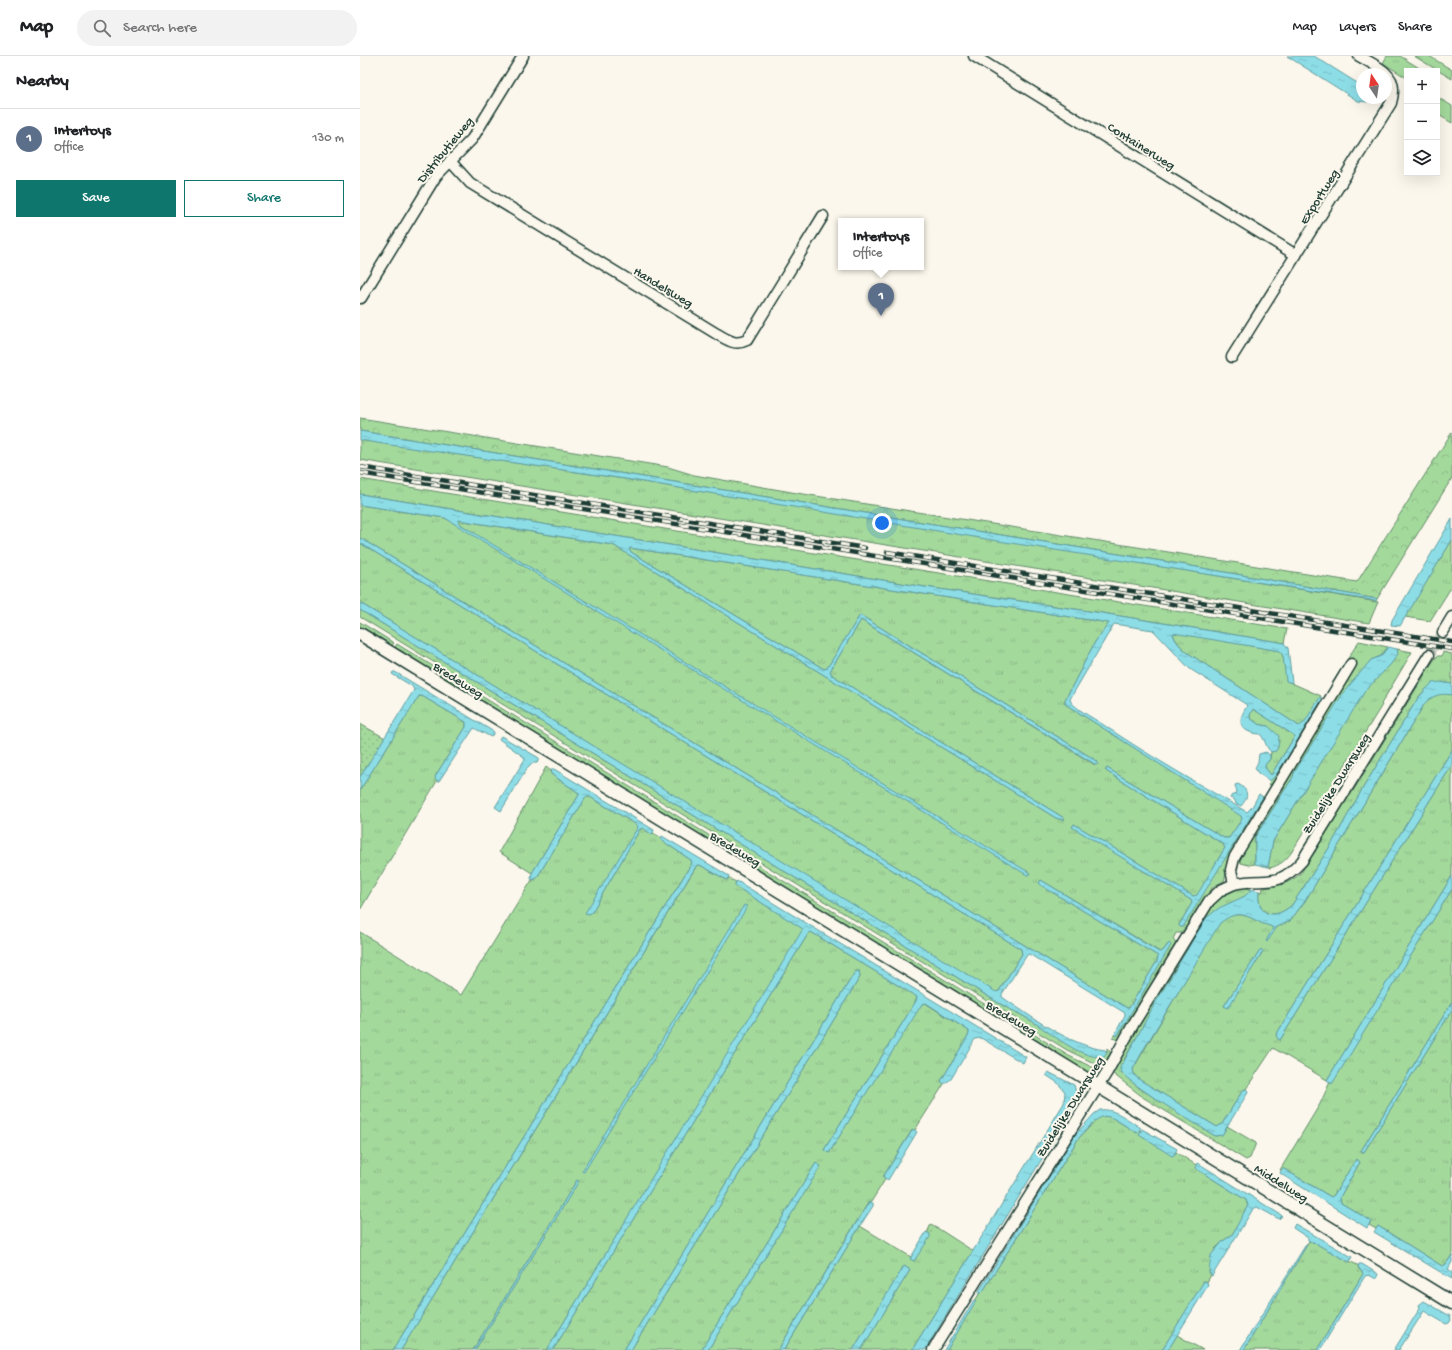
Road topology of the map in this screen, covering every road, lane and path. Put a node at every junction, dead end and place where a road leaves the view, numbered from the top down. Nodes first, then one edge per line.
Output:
1 (523, 56) edge
2 (974, 56) edge
3 (1359, 56) edge
4 (450, 161) junction
5 (823, 216) dead end
6 (1296, 255) junction
7 (360, 298) edge
8 (1232, 357) dead end
9 (1452, 617) edge
10 (1443, 632) tunnel mouth
11 (360, 634) edge
12 (1429, 654) tunnel mouth
13 (1351, 664) dead end
14 (1234, 884) junction
15 (1097, 1086) junction
16 (1452, 1303) edge
17 (932, 1350) edge

1 - 4 street, Distributieweg
2 - 6 street, Containerweg
3 - 6 street, Exportweg
4 - 5 street, Handelsweg
4 - 7 street, Distributieweg
6 - 8 street, Exportweg
9 - 10 street
11 - 15 street, Bredeweg
12 - 14 street, Zuidelijke Dwarsweg
13 - 14 street
14 - 15 street, Zuidelijke Dwarsweg
15 - 16 street, Middelweg
15 - 17 street, Zuidelijke Dwarsweg

